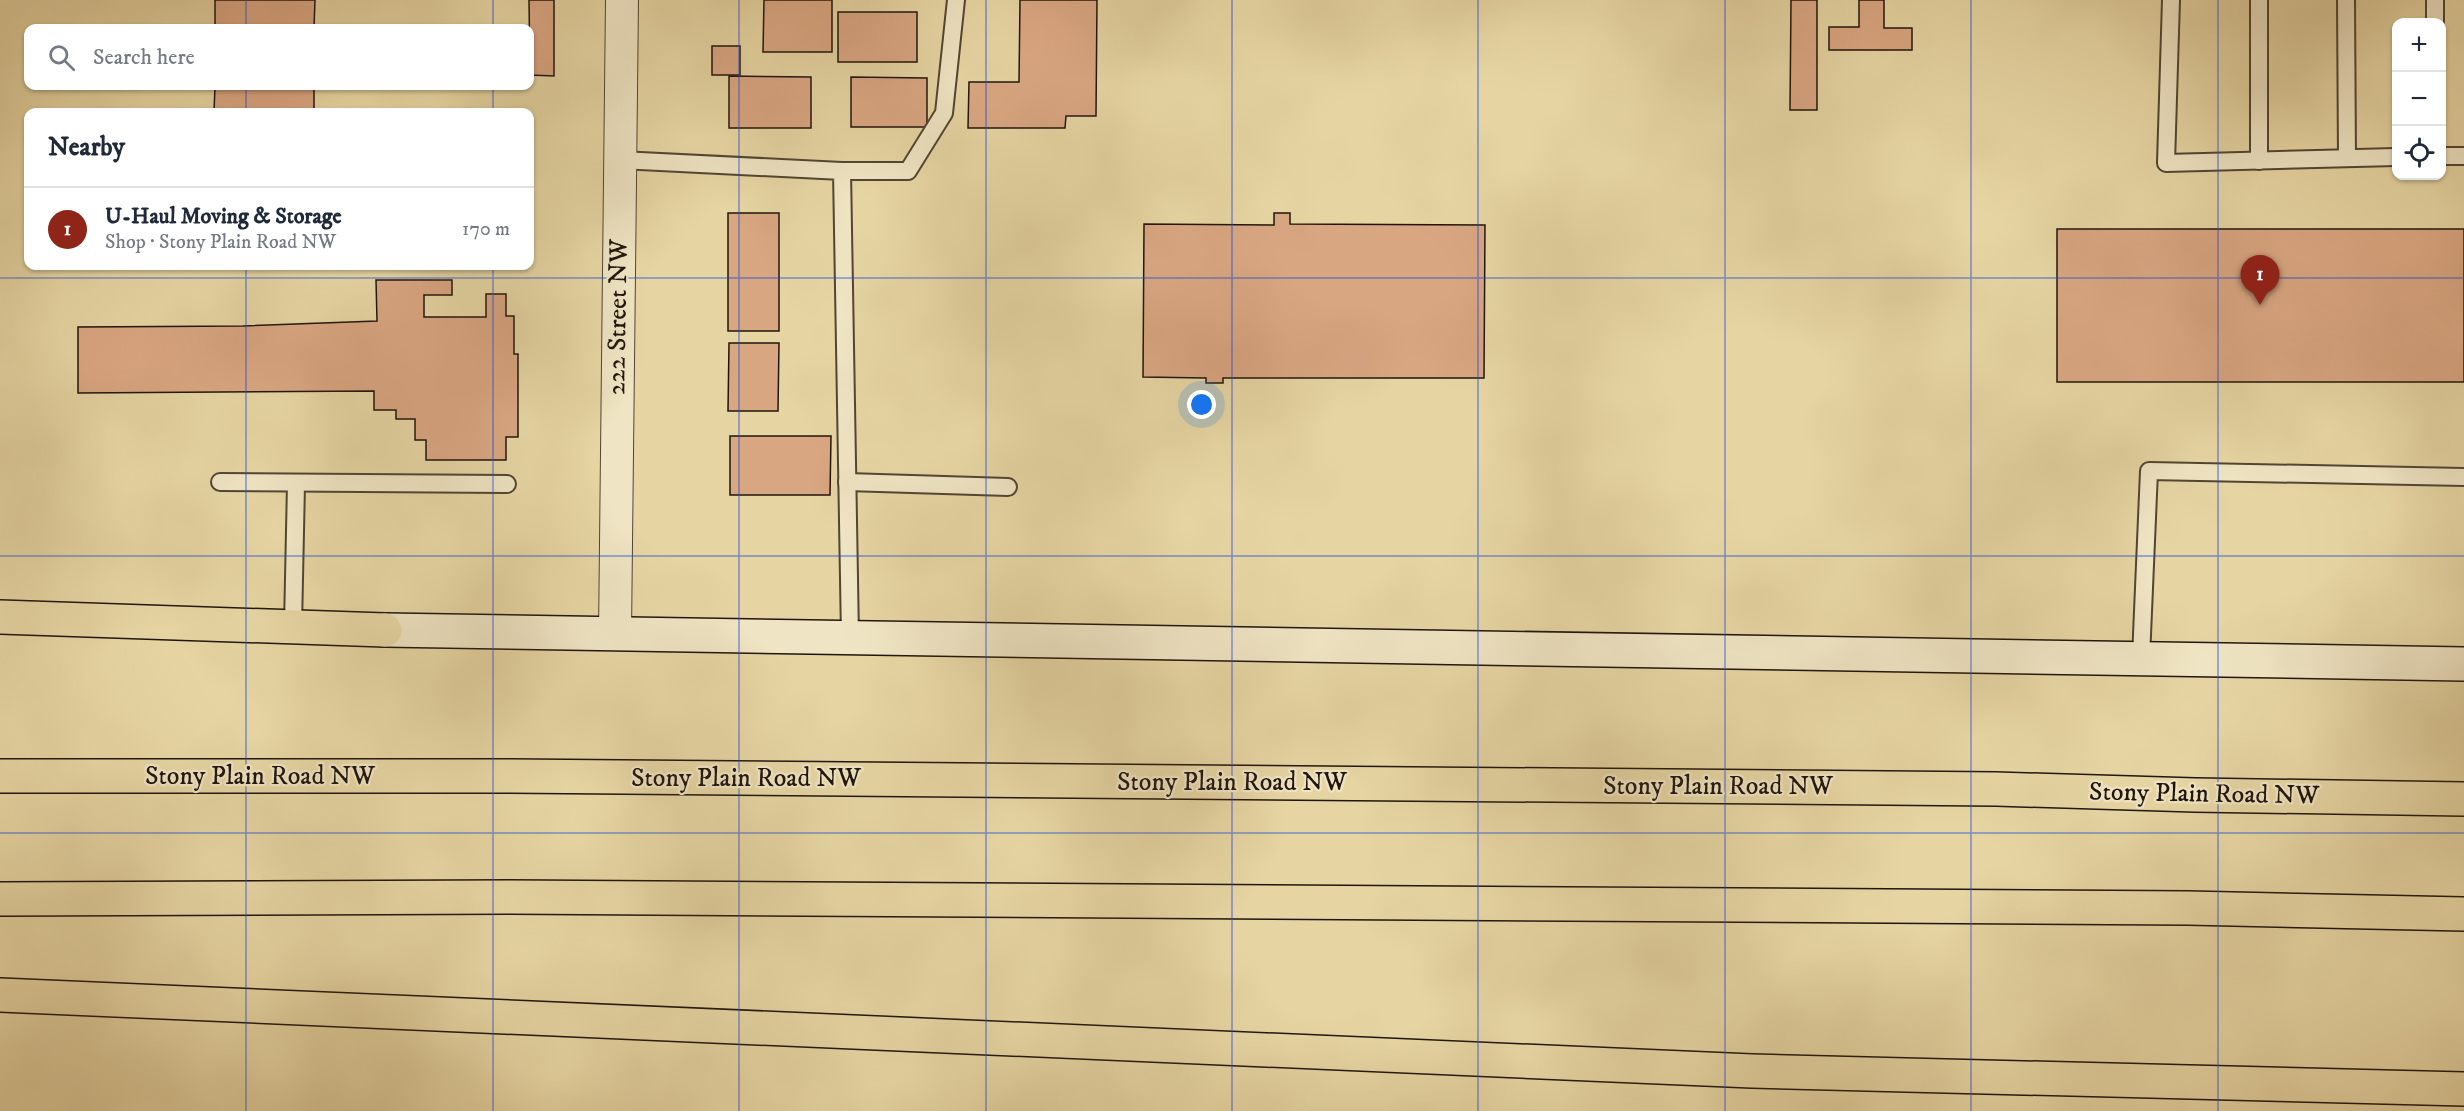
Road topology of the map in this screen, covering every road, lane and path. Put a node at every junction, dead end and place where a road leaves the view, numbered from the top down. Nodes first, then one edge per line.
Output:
1 (622, 0) edge
2 (957, 0) edge
3 (2171, 0) edge
4 (2259, 0) edge
5 (2346, 0) edge
6 (2435, 0) edge
7 (2435, 18) edge
8 (2446, 156) edge
9 (2464, 156) edge
10 (2392, 157) edge
11 (2347, 159) junction
12 (620, 160) junction
13 (2259, 161) junction
14 (842, 171) junction
15 (2464, 477) edge
16 (220, 482) dead end
17 (847, 482) junction
18 (296, 484) junction
19 (507, 484) dead end
20 (1008, 487) dead end
21 (0, 617) edge
22 (293, 626) junction
23 (615, 634) junction
24 (850, 637) junction
25 (2141, 658) junction
26 (2464, 664) edge
27 (0, 776) edge
28 (2464, 799) edge
29 (0, 899) edge
30 (2464, 914) edge
31 (0, 995) edge
32 (2464, 1089) edge

1 - 12 street, 222 Street NW
2 - 14 lane
3 - 13 lane
4 - 13 lane
5 - 11 lane
6 - 7 lane
8 - 9 lane
10 - 11 lane
11 - 13 lane
12 - 14 lane
12 - 23 street, 222 Street NW
14 - 17 lane
15 - 25 lane
16 - 18 lane
17 - 20 lane
17 - 24 lane
18 - 19 lane
18 - 22 lane
21 - 22 main road
22 - 23 main road
23 - 24 main road
24 - 25 main road
25 - 26 main road
27 - 28 main road, Stony Plain Road NW
29 - 30 main road
31 - 32 main road

